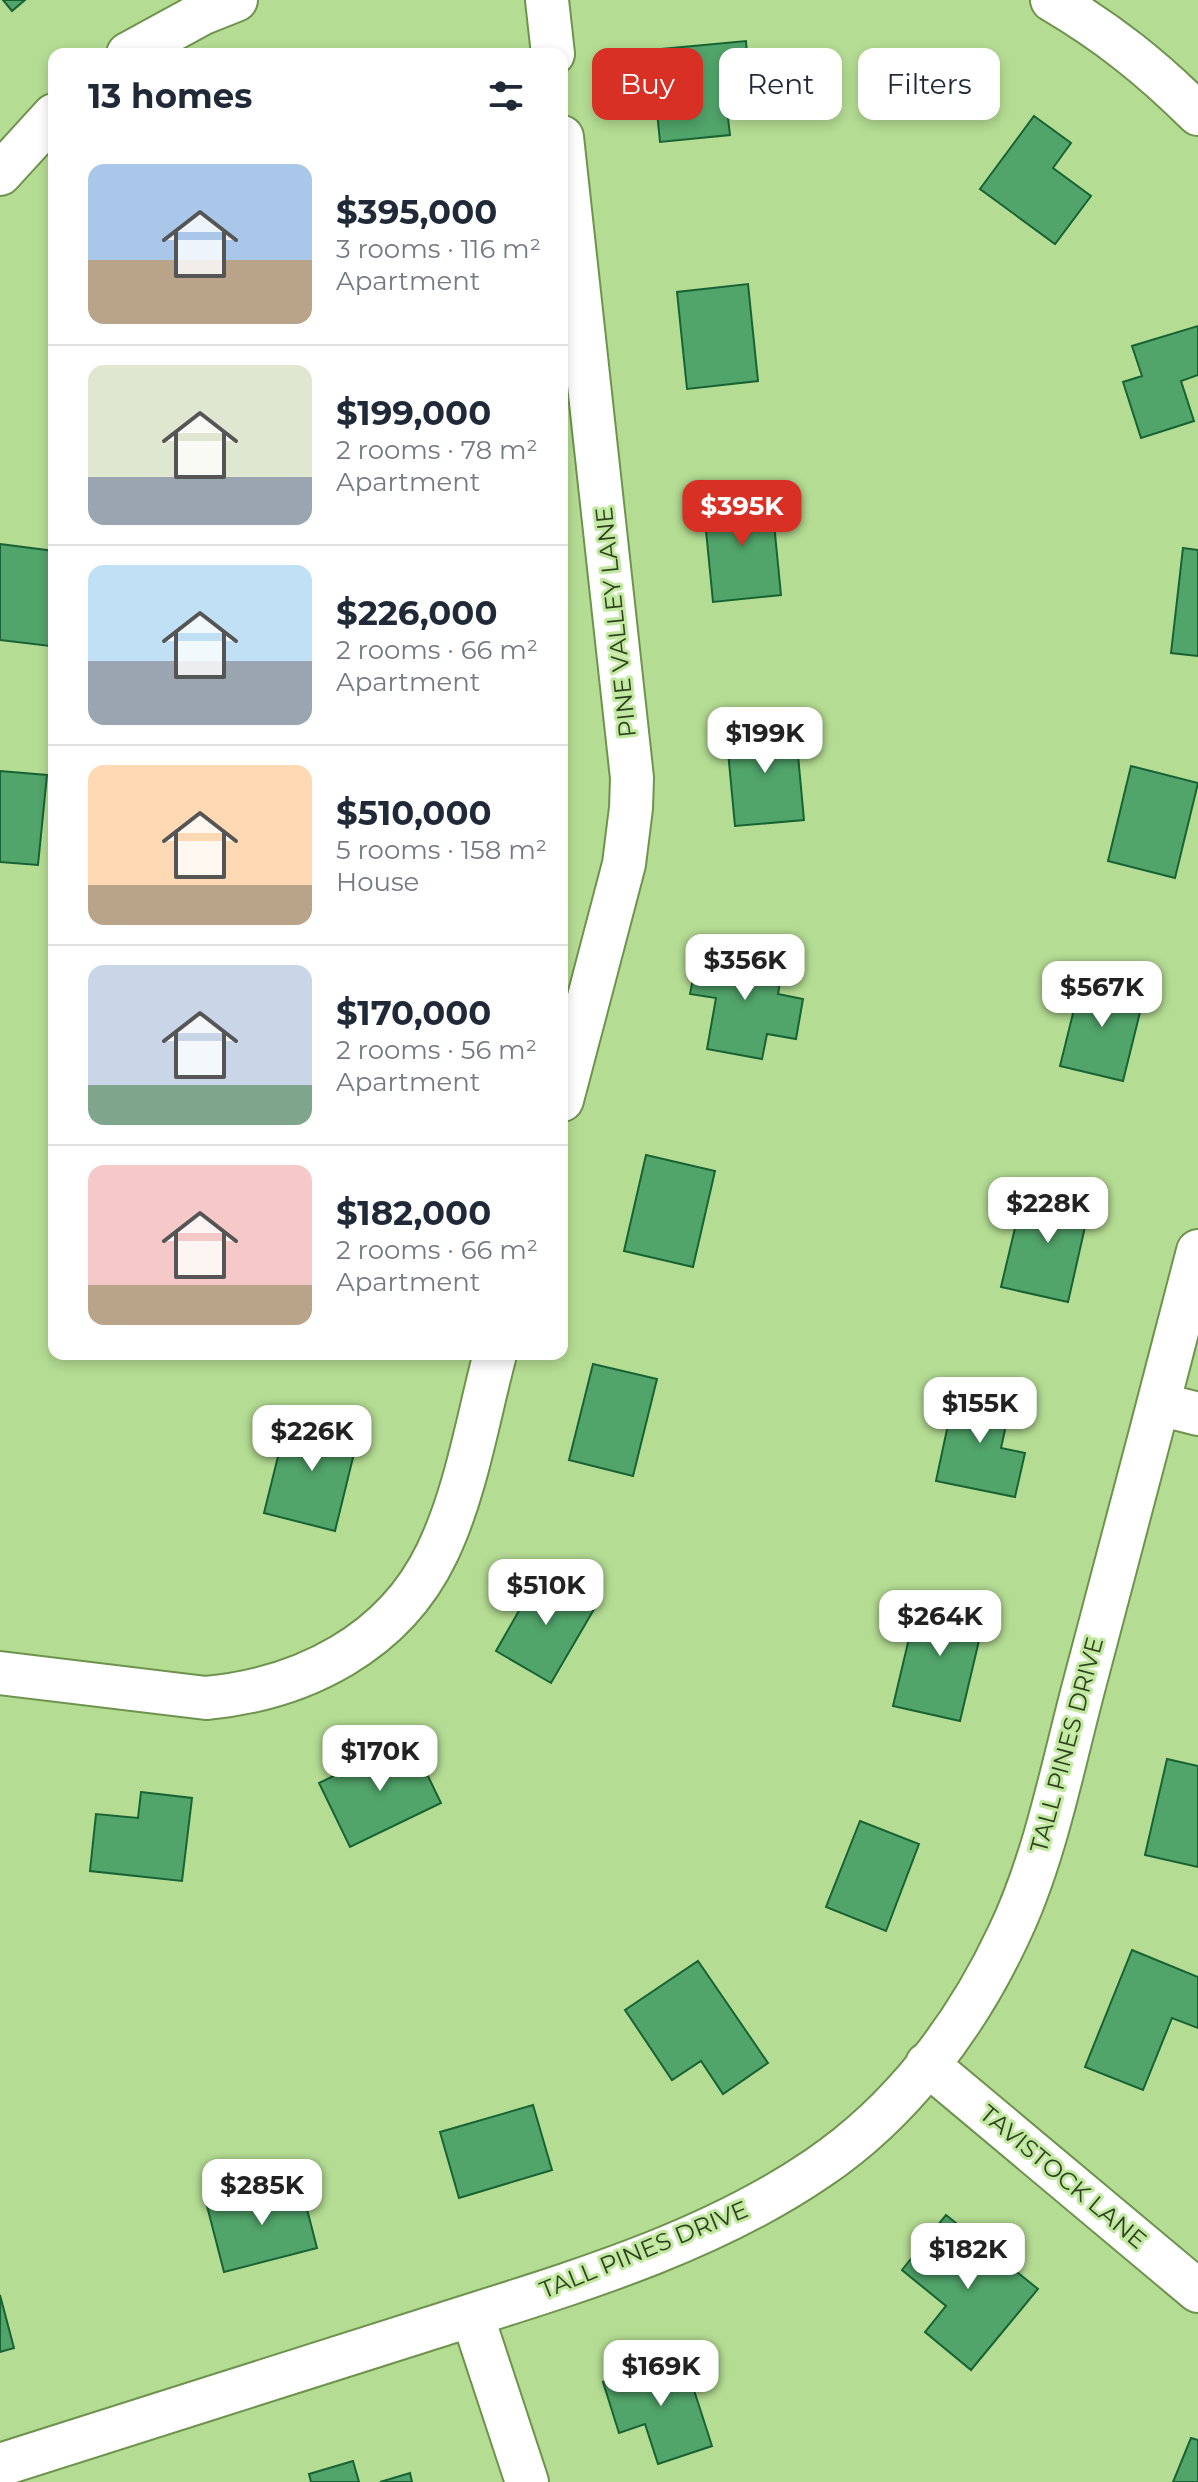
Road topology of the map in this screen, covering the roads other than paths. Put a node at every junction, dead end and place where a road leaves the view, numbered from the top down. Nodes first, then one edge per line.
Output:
1 (236, 0) edge
2 (547, 0) edge
3 (1052, 0) edge
4 (139, 48) edge
5 (552, 48) edge
6 (1198, 114) edge
7 (48, 122) edge
8 (0, 174) edge
9 (568, 192) edge
10 (568, 1077) edge
11 (1198, 1251) edge
12 (493, 1360) edge
13 (1178, 1409) edge
14 (0, 1673) edge
15 (927, 2064) junction
16 (1198, 2291) edge
17 (472, 2315) junction
18 (0, 2465) edge
19 (527, 2482) edge

1 - 4 street
2 - 5 street
3 - 6 street
7 - 8 street
9 - 10 street, PINE VALLEY LANE
11 - 13 street, TALL PINES DRIVE
12 - 14 street
13 - 15 street, TALL PINES DRIVE
15 - 16 street, TAVISTOCK LANE
15 - 17 street, TALL PINES DRIVE
17 - 18 street, TALL PINES DRIVE
17 - 19 street

